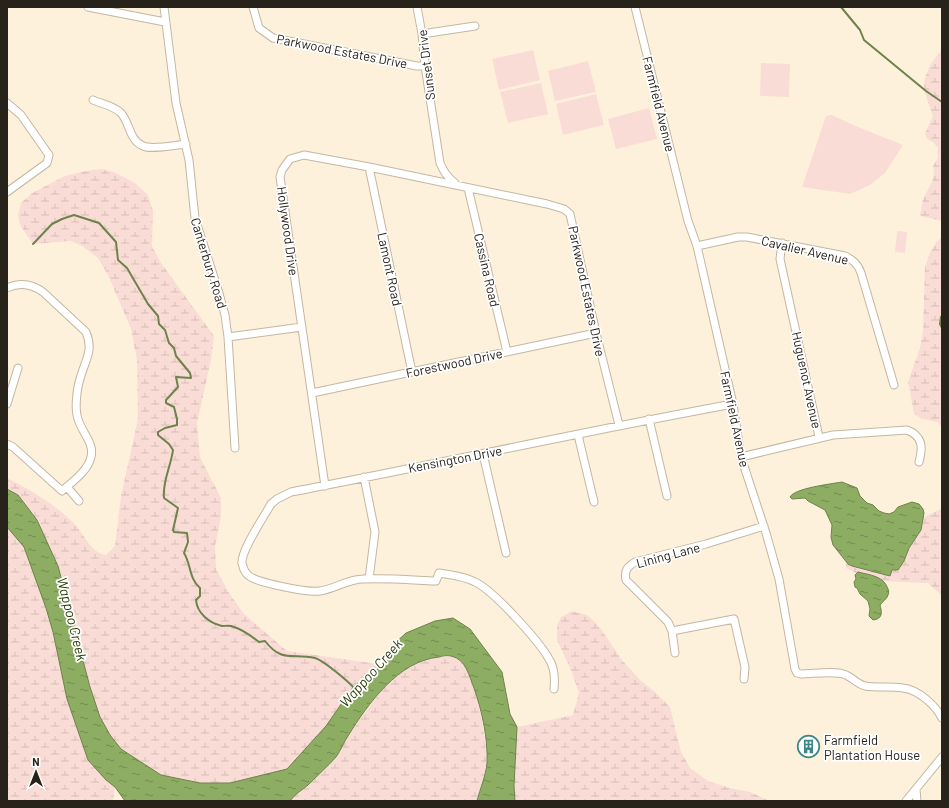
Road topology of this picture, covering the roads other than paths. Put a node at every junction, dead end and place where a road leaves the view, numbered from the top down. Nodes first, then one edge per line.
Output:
1 (88, 7) edge
2 (164, 7) edge
3 (253, 7) edge
4 (418, 7) edge
5 (635, 7) edge
6 (165, 22) junction
7 (475, 26) dead end
8 (422, 34) junction
9 (425, 66) junction
10 (93, 100) dead end
11 (7, 103) edge
12 (186, 144) junction
13 (369, 167) junction
14 (458, 185) junction
15 (468, 188) junction
16 (7, 192) edge
17 (782, 244) junction
18 (697, 246) junction
19 (7, 288) edge
20 (302, 326) junction
21 (596, 333) junction
22 (228, 337) junction
23 (507, 352) junction
24 (18, 368) dead end
25 (412, 372) junction
26 (894, 385) dead end
27 (312, 393) junction
28 (7, 404) edge
29 (733, 404) junction
30 (649, 419) junction
31 (618, 425) junction
32 (578, 435) junction
33 (819, 438) junction
34 (7, 444) edge
35 (235, 448) dead end
36 (483, 454) junction
37 (741, 457) junction
38 (919, 462) dead end
39 (364, 478) junction
40 (67, 486) junction
41 (325, 486) junction
42 (667, 496) dead end
43 (79, 501) dead end
44 (594, 502) dead end
45 (764, 526) junction
46 (506, 553) dead end
47 (368, 578) junction
48 (672, 631) junction
49 (675, 653) dead end
50 (744, 679) dead end
51 (554, 689) dead end
52 (942, 718) edge
53 (942, 757) edge
54 (916, 789) junction
55 (906, 801) edge
56 (917, 801) edge

1 - 6 street
2 - 6 street, Canterbury Road
3 - 9 street, Parkwood Estates Drive
4 - 8 street, Sunset Drive
5 - 18 street, Farmfield Avenue
6 - 12 street, Canterbury Road
7 - 8 street
8 - 9 street, Sunset Drive
9 - 14 street, Sunset Drive
10 - 12 street
11 - 16 street
12 - 22 street, Canterbury Road
13 - 14 street, Hollywood Drive
13 - 20 street, Hollywood Drive
13 - 25 street, Lamont Road
14 - 15 street, Hollywood Drive
15 - 21 street, Parkwood Estates Drive
15 - 23 street, Cassina Road
17 - 18 street, Cavalier Avenue
17 - 26 street, Cavalier Avenue
17 - 33 street, Huguenot Avenue
18 - 29 street, Farmfield Avenue
19 - 40 street
20 - 22 street
20 - 27 street, Hollywood Drive
21 - 23 street, Forestwood Drive
21 - 31 street, Parkwood Estates Drive
22 - 35 street, Canterbury Road
23 - 25 street, Forestwood Drive
24 - 28 street
25 - 27 street, Forestwood Drive
27 - 41 street, Hollywood Drive
29 - 30 street, Kensington Drive
29 - 37 street, Farmfield Avenue
30 - 31 street, Kensington Drive
30 - 42 street
31 - 32 street, Kensington Drive
32 - 36 street, Kensington Drive
32 - 44 street
33 - 37 street, Huguenot Avenue
33 - 38 street
34 - 40 street
36 - 39 street, Kensington Drive
36 - 46 street
37 - 45 street, Farmfield Avenue
39 - 41 street, Kensington Drive
39 - 47 street
40 - 43 street
41 - 47 street, Kensington Drive
45 - 48 street, Lining Lane
45 - 52 street, Farmfield Avenue
47 - 51 street
48 - 49 street, Lining Lane
48 - 50 street
53 - 54 street
54 - 55 street
54 - 56 street

